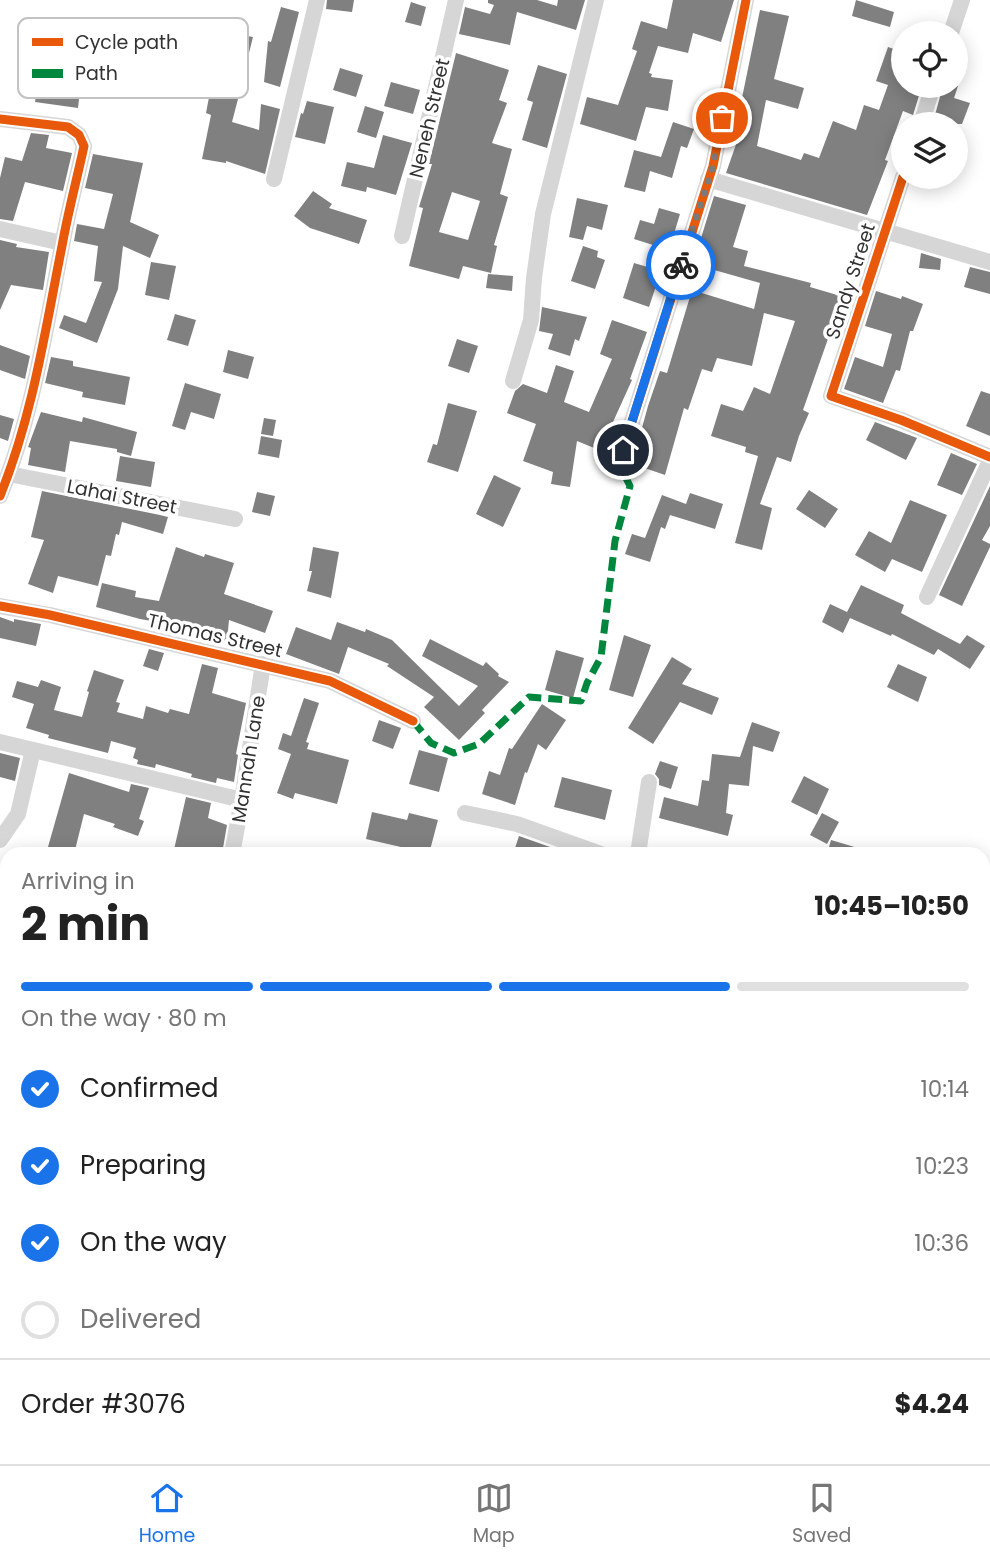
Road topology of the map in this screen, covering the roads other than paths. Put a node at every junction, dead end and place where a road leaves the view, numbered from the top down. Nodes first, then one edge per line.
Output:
1 (317, 0) edge
2 (456, 0) edge
3 (596, 0) edge
4 (746, 0) edge
5 (962, 0) edge
6 (955, 21) edge
7 (0, 118) edge
8 (708, 178) junction
9 (274, 179) dead end
10 (899, 189) edge
11 (0, 229) edge
12 (885, 230) junction
13 (402, 236) dead end
14 (62, 243) junction
15 (990, 262) edge
16 (513, 381) dead end
17 (623, 450) dead end
18 (990, 459) edge
19 (8, 466) edge
20 (0, 496) edge
21 (235, 519) dead end
22 (927, 597) dead end
23 (0, 606) edge
24 (263, 664) junction
25 (414, 721) dead end
26 (0, 742) edge
27 (33, 750) junction
28 (649, 782) dead end
29 (243, 800) junction
30 (465, 813) dead end
31 (0, 840) edge
32 (233, 847) edge
33 (581, 847) edge
34 (639, 847) edge

1 - 9 street
2 - 13 street, Neneh Street
3 - 16 street
4 - 8 street
5 - 6 street
7 - 14 street
8 - 12 street
8 - 17 street
10 - 12 street, Sandy Street
11 - 14 street
12 - 15 street
12 - 18 street, Sandy Street
14 - 19 street
18 - 22 street
19 - 20 street
19 - 21 street, Lahai Street
23 - 24 street, Thomas Street
24 - 25 street, Thomas Street
24 - 29 street, Mannah Lane
26 - 27 street
27 - 29 street
27 - 31 street
28 - 34 street
29 - 32 street, Mannah Lane
30 - 33 street

